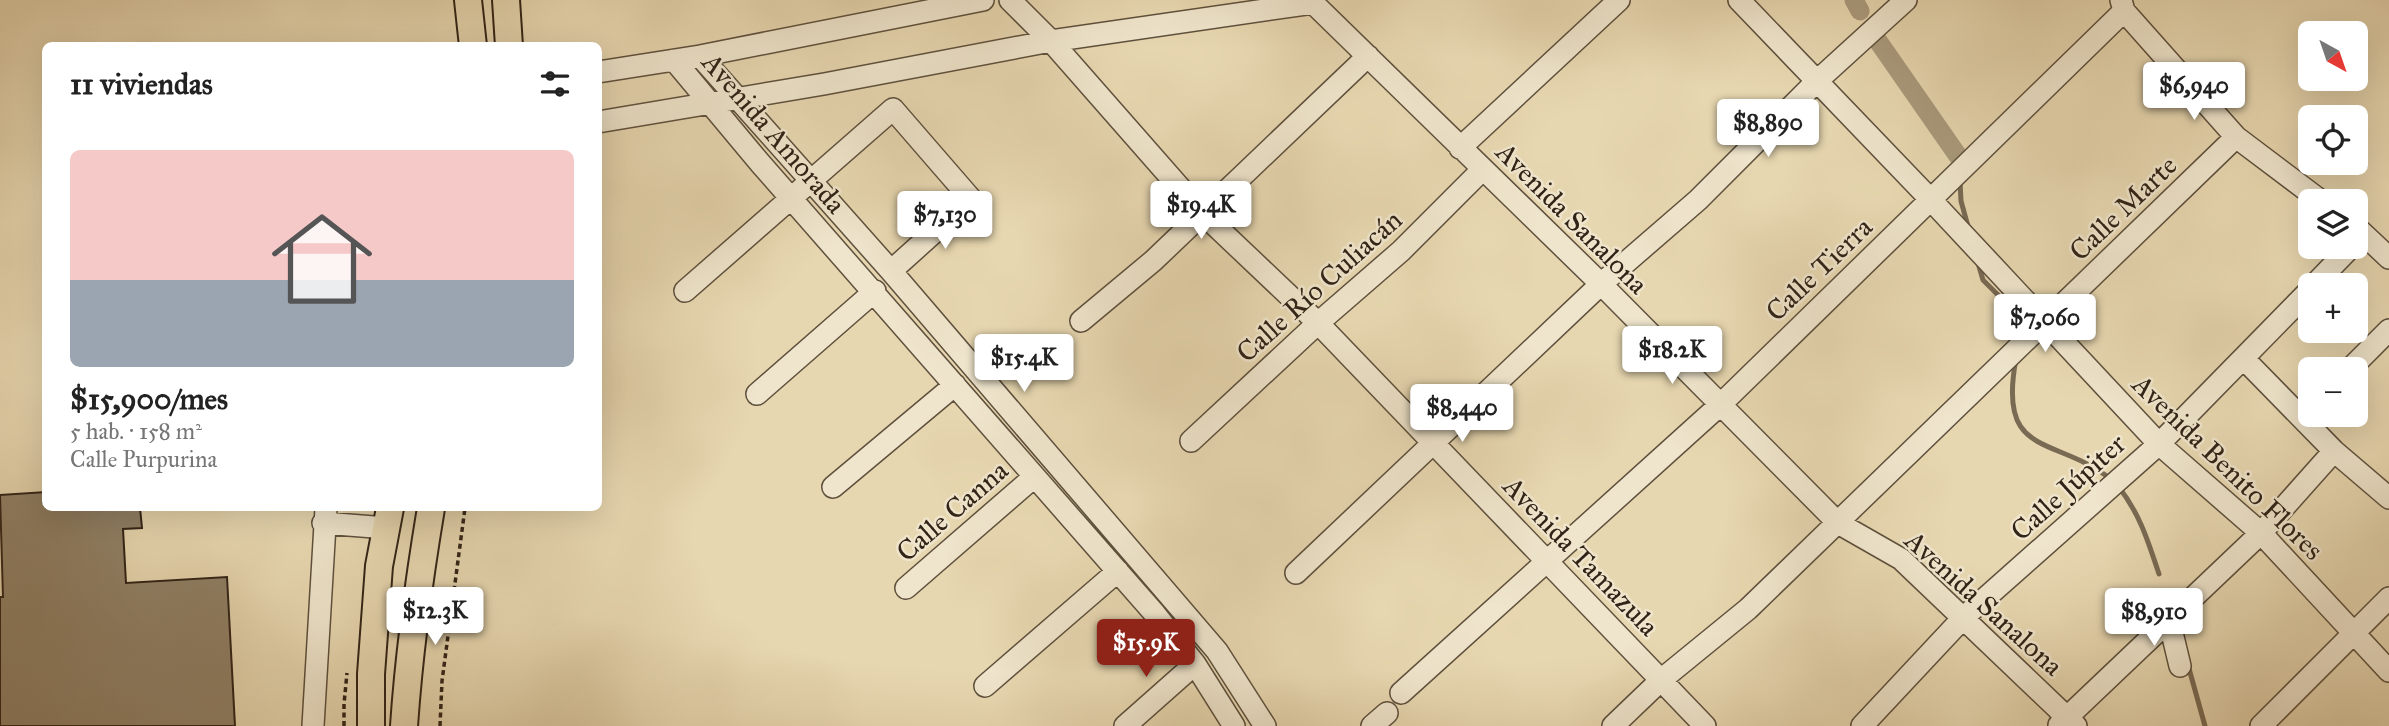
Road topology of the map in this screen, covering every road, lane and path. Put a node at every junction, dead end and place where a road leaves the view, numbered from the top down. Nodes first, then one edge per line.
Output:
1 (468, 0) edge
2 (506, 0) edge
3 (983, 0) edge
4 (1010, 0) edge
5 (1619, 0) edge
6 (1739, 0) edge
7 (1906, 0) edge
8 (1312, 1) edge
9 (2122, 6) edge
10 (1052, 41) junction
11 (473, 42) edge
12 (509, 42) edge
13 (700, 56) junction
14 (1368, 56) junction
15 (674, 60) junction
16 (602, 71) edge
17 (1817, 81) junction
18 (737, 98) junction
19 (710, 104) junction
20 (602, 121) edge
21 (2236, 137) junction
22 (780, 148) junction
23 (1461, 148) junction
24 (760, 163) junction
25 (1483, 169) junction
26 (810, 181) junction
27 (2305, 189) edge
28 (792, 198) junction
29 (1931, 200) junction
30 (1202, 213) junction
31 (2368, 245) edge
32 (2389, 258) edge
33 (2337, 259) edge
34 (891, 271) junction
35 (2324, 273) edge
36 (1601, 284) junction
37 (685, 291) dead end
38 (874, 291) junction
39 (2298, 303) edge
40 (1081, 321) dead end
41 (1318, 323) junction
42 (2045, 323) junction
43 (2389, 330) edge
44 (2362, 357) edge
45 (2244, 359) junction
46 (954, 385) junction
47 (757, 394) dead end
48 (1720, 405) junction
49 (2298, 407) edge
50 (2316, 427) edge
51 (1191, 442) dead end
52 (1432, 444) junction
53 (2159, 444) junction
54 (2334, 451) junction
55 (1034, 477) junction
56 (833, 487) dead end
57 (2389, 498) edge
58 (430, 511) edge
59 (465, 511) edge
60 (324, 515) edge
61 (389, 517) edge
62 (1106, 522) junction
63 (1838, 523) junction
64 (2261, 533) junction
65 (1089, 538) junction
66 (1548, 561) junction
67 (1118, 571) junction
68 (1296, 573) dead end
69 (906, 588) dead end
70 (2389, 598) edge
71 (1964, 617) junction
72 (2169, 620) junction
73 (2354, 633) junction
74 (1195, 664) junction
75 (2180, 666) dead end
76 (2389, 671) edge
77 (1661, 680) junction
78 (985, 686) dead end
79 (1401, 693) dead end
80 (2067, 723) edge
81 (313, 726) edge
82 (371, 726) edge
83 (404, 726) edge
84 (440, 726) edge
85 (1125, 726) edge
86 (1234, 726) edge
87 (1265, 726) edge
88 (1614, 726) edge
89 (1705, 726) edge
90 (1862, 726) edge
91 (2261, 726) edge

1 - 11 main road
2 - 12 main road
3 - 13 street
4 - 10 street, Avenida Tamazula
5 - 23 street
6 - 17 street, Avenida Benito Flores
7 - 17 street
8 - 10 street
8 - 14 street, Avenida Sanalona
9 - 21 street
9 - 29 street, Calle Tierra
10 - 18 street
10 - 30 street, Avenida Tamazula
13 - 15 street
13 - 18 street, Avenida Amorada
14 - 23 street, Avenida Sanalona
14 - 30 street
15 - 16 street
15 - 19 street, Avenida Amorada
17 - 29 street, Avenida Benito Flores
17 - 36 street
18 - 19 street
18 - 22 street, Avenida Amorada
19 - 20 street
19 - 24 street, Avenida Amorada
21 - 27 street
21 - 42 street, Calle Marte
22 - 24 street
22 - 26 street, Avenida Amorada
23 - 25 street, Avenida Sanalona
24 - 28 street, Avenida Amorada
25 - 36 street, Avenida Sanalona
25 - 41 street, Calle Río Culiacán
26 - 28 street
26 - 34 street, Avenida Amorada
26 - 34 street
28 - 37 street
28 - 38 street, Avenida Amorada
29 - 42 street, Avenida Benito Flores
29 - 48 street, Calle Tierra
30 - 40 street
30 - 41 street, Avenida Tamazula
31 - 32 street
33 - 35 street
34 - 62 street, Avenida Amorada
36 - 48 street, Avenida Sanalona
36 - 52 street
38 - 46 street, Avenida Amorada
38 - 47 street
39 - 45 street, Calle Júpiter
41 - 51 street, Calle Río Culiacán
41 - 52 street, Avenida Tamazula
42 - 53 street, Avenida Benito Flores
42 - 63 street, Calle Marte
43 - 44 street
45 - 49 street
45 - 53 street, Calle Júpiter
46 - 55 street, Avenida Amorada
46 - 56 street
48 - 63 street, Avenida Sanalona
48 - 66 street, Calle Tierra
50 - 54 street
52 - 66 street, Avenida Tamazula
52 - 68 street
53 - 64 street, Avenida Benito Flores
53 - 71 street, Calle Júpiter
54 - 57 street
54 - 64 street
55 - 65 street, Avenida Amorada
55 - 69 street, Calle Canna
58 - 83 main road
59 - 84 path
60 - 61 street
60 - 81 street
61 - 82 main road
62 - 65 street
62 - 87 street, Avenida Amorada
63 - 71 street, Avenida Sanalona
63 - 77 street, Calle Marte
64 - 72 street
64 - 73 street, Avenida Benito Flores
65 - 67 street, Avenida Amorada
66 - 77 street, Avenida Tamazula
66 - 79 street, Calle Tierra
67 - 74 street, Avenida Amorada
67 - 78 street
70 - 73 street
71 - 80 street, Avenida Sanalona
71 - 90 street, Calle Júpiter
72 - 75 street
72 - 80 street
73 - 76 street, Avenida Benito Flores
73 - 91 street
74 - 85 street
74 - 86 street, Avenida Amorada
77 - 88 street, Calle Marte
77 - 89 street, Avenida Tamazula

